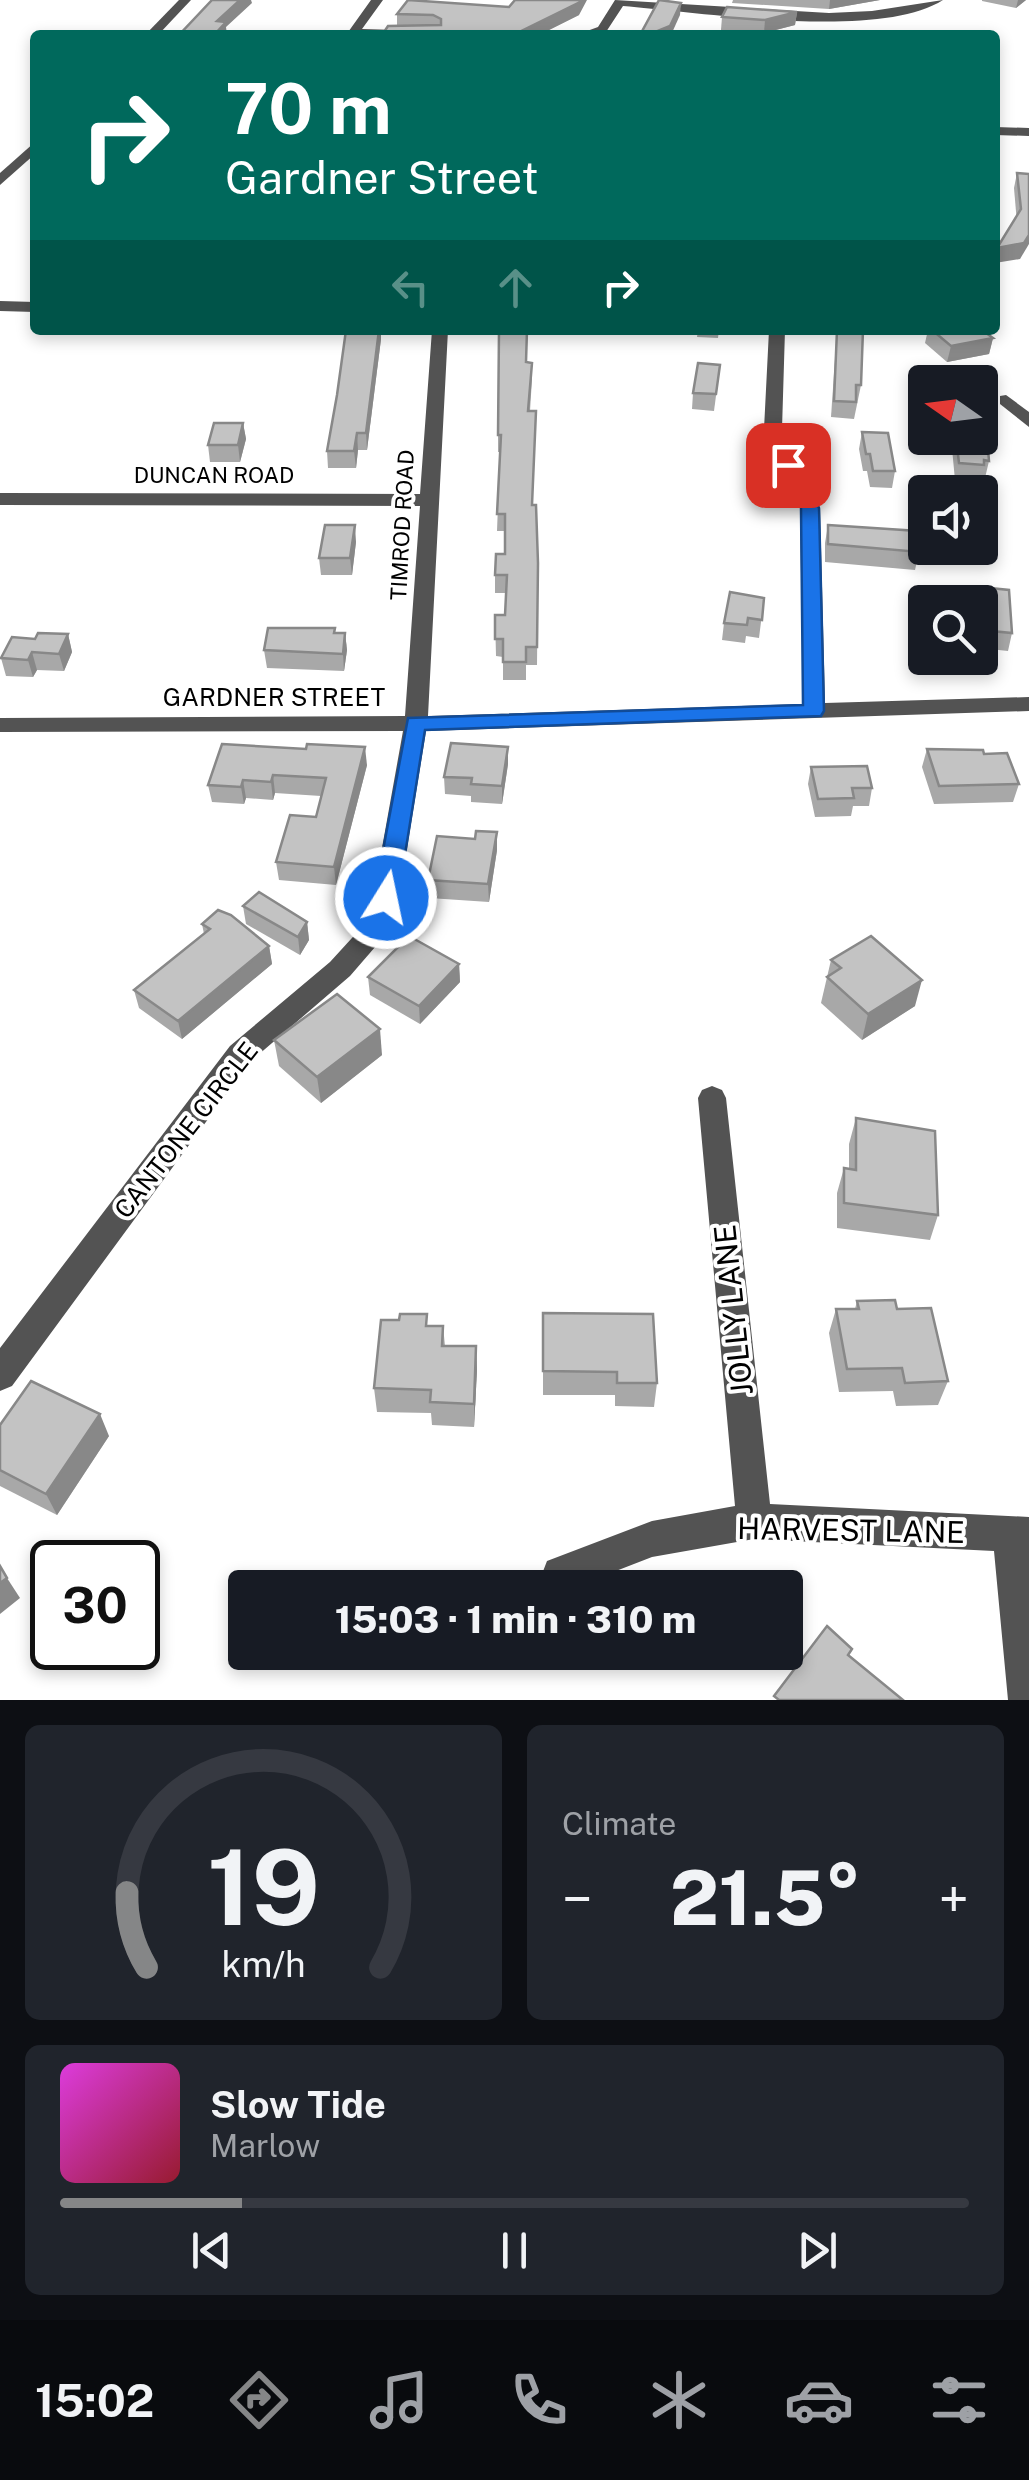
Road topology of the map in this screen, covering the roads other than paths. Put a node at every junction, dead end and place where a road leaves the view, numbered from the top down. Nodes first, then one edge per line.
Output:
1 (186, 0) edge
2 (377, 0) edge
3 (938, 0) edge
4 (621, 1) edge
5 (155, 30) edge
6 (356, 30) edge
7 (599, 30) edge
8 (1000, 130) edge
9 (1029, 132) edge
10 (30, 151) edge
11 (0, 181) edge
12 (0, 306) edge
13 (30, 308) edge
14 (440, 335) edge
15 (776, 335) edge
16 (1006, 400) dead end
17 (1029, 422) edge
18 (0, 499) edge
19 (428, 500) junction
20 (1029, 704) edge
21 (814, 711) junction
22 (416, 723) junction
23 (0, 725) edge
24 (712, 1098) dead end
25 (0, 1375) edge
26 (754, 1521) junction
27 (1020, 1535) edge
28 (571, 1570) edge
29 (1027, 1700) edge

1 - 5 street
2 - 6 street
3 - 4 street
4 - 7 street
8 - 9 street
10 - 11 street
12 - 13 street
14 - 19 street, TIMROD ROAD
15 - 21 street
16 - 17 street
18 - 19 street, DUNCAN ROAD
19 - 22 street, TIMROD ROAD
20 - 21 street, GARDNER STREET
21 - 22 street, GARDNER STREET
22 - 23 street, GARDNER STREET
22 - 25 street, CANTONE CIRCLE
24 - 26 street, JOLLY LANE
26 - 27 street, HARVEST LANE
26 - 28 street, HARVEST LANE
27 - 29 street

